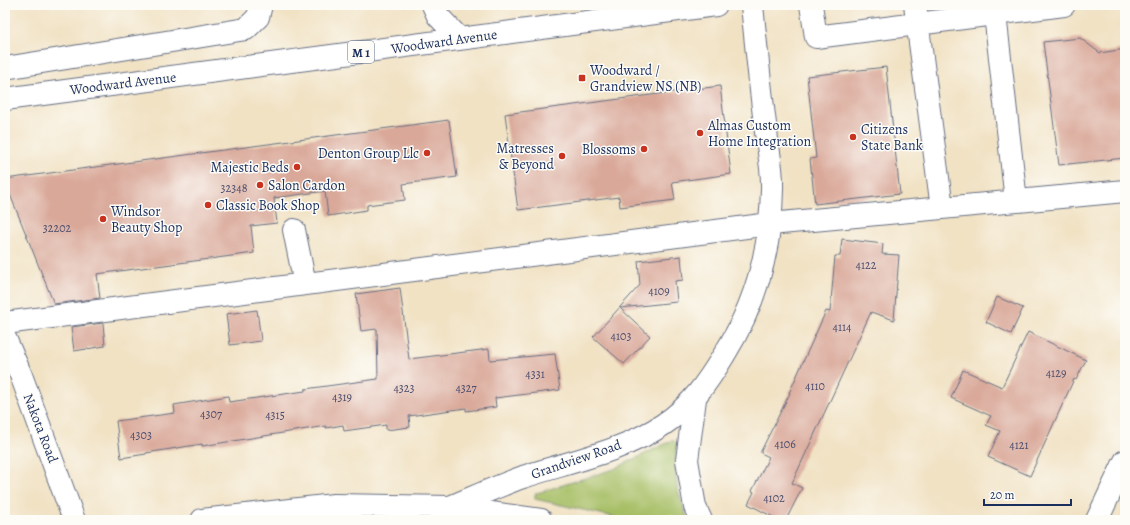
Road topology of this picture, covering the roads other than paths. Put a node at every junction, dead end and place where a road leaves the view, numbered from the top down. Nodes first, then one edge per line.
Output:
1 (261, 5) edge
2 (433, 5) edge
3 (716, 5) edge
4 (752, 5) edge
5 (811, 5) edge
6 (1064, 5) edge
7 (916, 14) edge
8 (995, 14) junction
9 (460, 39) junction
10 (5, 68) edge
11 (5, 99) edge
12 (1125, 191) edge
13 (1016, 201) junction
14 (942, 208) junction
15 (770, 224) junction
16 (294, 230) dead end
17 (305, 284) junction
18 (5, 323) edge
19 (5, 338) edge
20 (695, 399) junction
21 (1125, 461) edge
22 (450, 507) junction
23 (74, 520) edge
24 (202, 520) edge
25 (541, 520) edge
26 (701, 520) edge
27 (1097, 520) edge

1 - 10 street
2 - 9 street
3 - 9 street, Woodward Avenue / M 1
4 - 15 street, Grandview Road
5 - 7 street
6 - 8 street
7 - 8 street
7 - 14 street
8 - 13 street
9 - 11 street, Woodward Avenue / M 1
12 - 13 street
13 - 14 street
14 - 15 street
15 - 17 street
15 - 20 street, Grandview Road
16 - 17 street
17 - 18 street
19 - 23 street, Nakota Road
20 - 22 street, Grandview Road
20 - 26 street, Grandview Road
21 - 27 street
22 - 24 street
22 - 25 street

